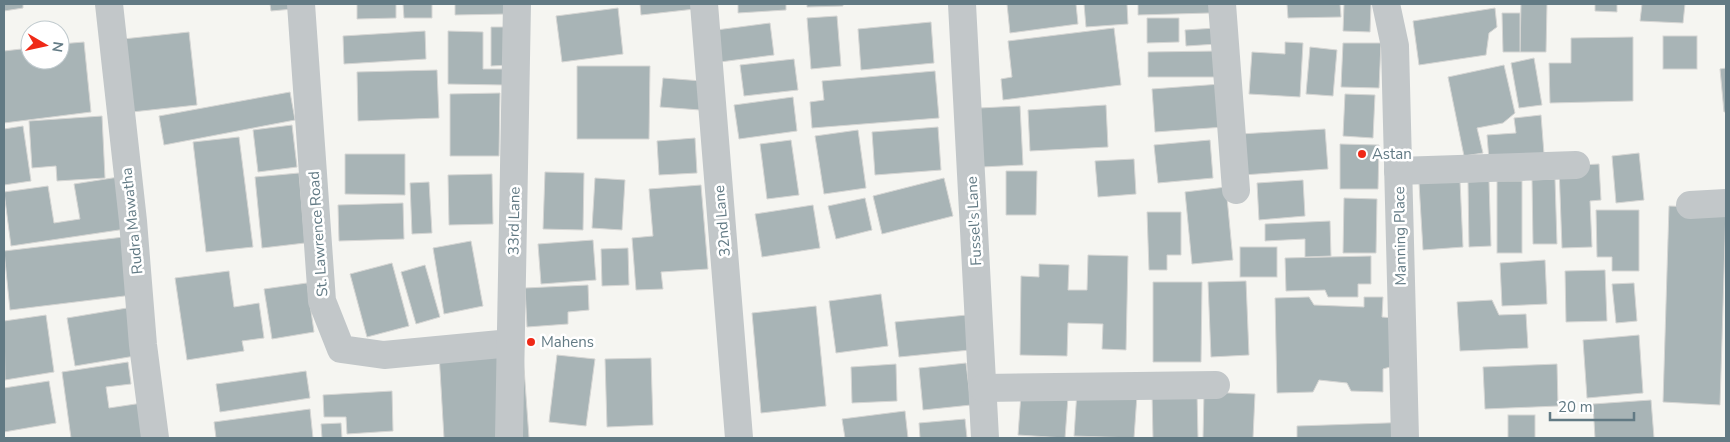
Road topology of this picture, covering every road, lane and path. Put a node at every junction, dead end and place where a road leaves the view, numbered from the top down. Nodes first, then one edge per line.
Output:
1 (109, 4) edge
2 (301, 4) edge
3 (517, 4) edge
4 (704, 4) edge
5 (962, 4) edge
6 (1222, 4) edge
7 (1386, 4) edge
8 (1576, 166) dead end
9 (1398, 171) junction
10 (1236, 190) dead end
11 (1726, 203) edge
12 (1690, 205) dead end
13 (511, 343) junction
14 (1216, 385) dead end
15 (982, 388) junction
16 (154, 438) edge
17 (509, 438) edge
18 (739, 438) edge
19 (985, 438) edge
20 (1404, 438) edge

1 - 16 street, Rudra Mawatha
2 - 13 street, St. Lawrence Road
3 - 13 street, 33rd Lane
4 - 18 street, 32nd Lane
5 - 15 street, Fussel's Lane
6 - 10 street
7 - 9 street, Manning Place
8 - 9 street
9 - 20 street, Manning Place
11 - 12 street
13 - 17 street, 33rd Lane
14 - 15 street
15 - 19 street, Fussel's Lane

